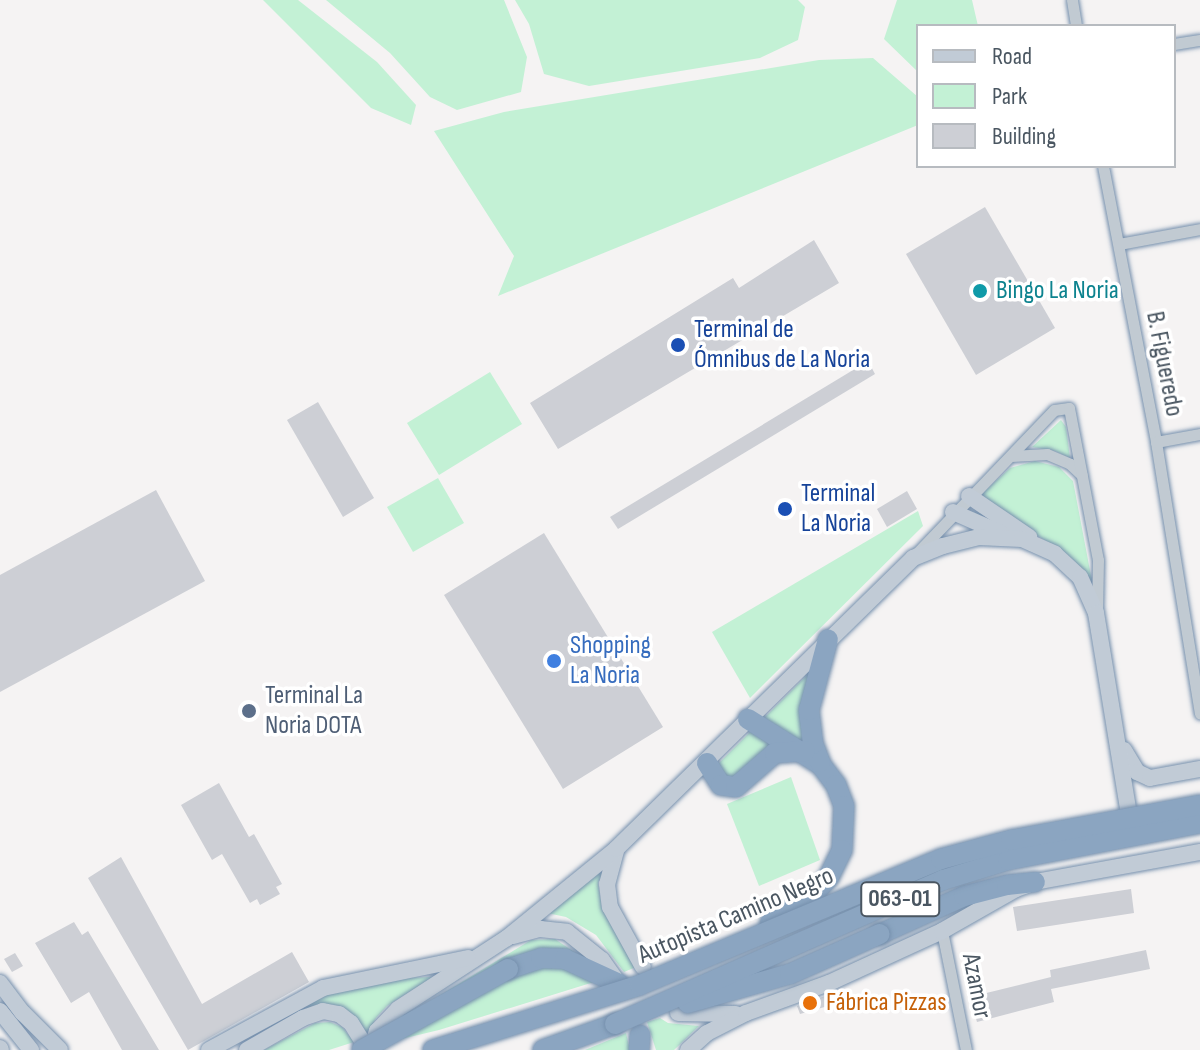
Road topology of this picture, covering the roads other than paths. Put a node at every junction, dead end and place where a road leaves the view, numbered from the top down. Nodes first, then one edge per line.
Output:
1 (1072, 0) edge
2 (1076, 24) edge
3 (1200, 40) edge
4 (1176, 44) edge
5 (1103, 168) edge
6 (1200, 229) edge
7 (1119, 244) junction
8 (1200, 434) edge
9 (1156, 442) junction
10 (1008, 457) junction
11 (1082, 475) junction
12 (969, 496) junction
13 (953, 512) junction
14 (1009, 537) junction
15 (1041, 544) junction
16 (913, 558) junction
17 (1096, 613) junction
18 (828, 639) junction
19 (1195, 648) edge
20 (1200, 713) edge
21 (748, 719) junction
22 (1120, 742) junction
23 (813, 758) junction
24 (707, 763) junction
25 (1200, 769) edge
26 (1200, 805) edge
27 (1128, 808) dead end
28 (1200, 823) edge
29 (616, 849) junction
30 (1125, 852) dead end
31 (1200, 852) edge
32 (1094, 872) junction
33 (1035, 882) junction
34 (942, 931) junction
35 (507, 938) junction
36 (713, 953) junction
37 (481, 955) junction
38 (643, 967) dead end
39 (0, 983) edge
40 (619, 984) joint
41 (0, 1011) edge
42 (678, 1013) dead end
43 (746, 1013) junction
44 (615, 1024) junction
45 (31, 1050) edge
46 (60, 1050) edge
47 (209, 1050) edge
48 (247, 1050) edge
49 (362, 1050) edge
50 (370, 1050) edge
51 (433, 1050) edge
52 (543, 1050) edge
53 (688, 1050) edge
54 (966, 1050) edge

1 - 2 street
3 - 4 street
5 - 7 street, B. Figueredo
6 - 7 street
7 - 9 street, B. Figueredo
8 - 9 street
9 - 19 street, B. Figueredo
10 - 11 street
10 - 11 street
10 - 12 street
11 - 17 street
12 - 13 street
12 - 15 street
13 - 14 street
13 - 16 street
14 - 15 street
14 - 16 street
15 - 17 street
16 - 18 street
17 - 22 street
18 - 21 street
18 - 23 highway
19 - 20 street, B. Figueredo
21 - 23 highway
21 - 24 street
22 - 25 street
22 - 27 street
23 - 24 highway
23 - 36 highway, bridge
24 - 29 street
26 - 36 highway, Autopista Camino Negro / 063-01, bridge
28 - 44 highway, Autopista Camino Negro / 063-01, bridge
29 - 35 street
29 - 38 street
30 - 32 street
31 - 32 street
32 - 33 street
33 - 34 street
33 - 44 highway, bridge
34 - 43 street
34 - 54 street, Azamor
35 - 37 street
35 - 40 street
36 - 51 highway, Autopista Camino Negro / 063-01, bridge
37 - 47 street
37 - 50 street
39 - 46 street
40 - 49 highway, bridge
41 - 45 street
42 - 43 street
43 - 53 street
44 - 52 highway, Autopista Camino Negro / 063-01
48 - 50 street

